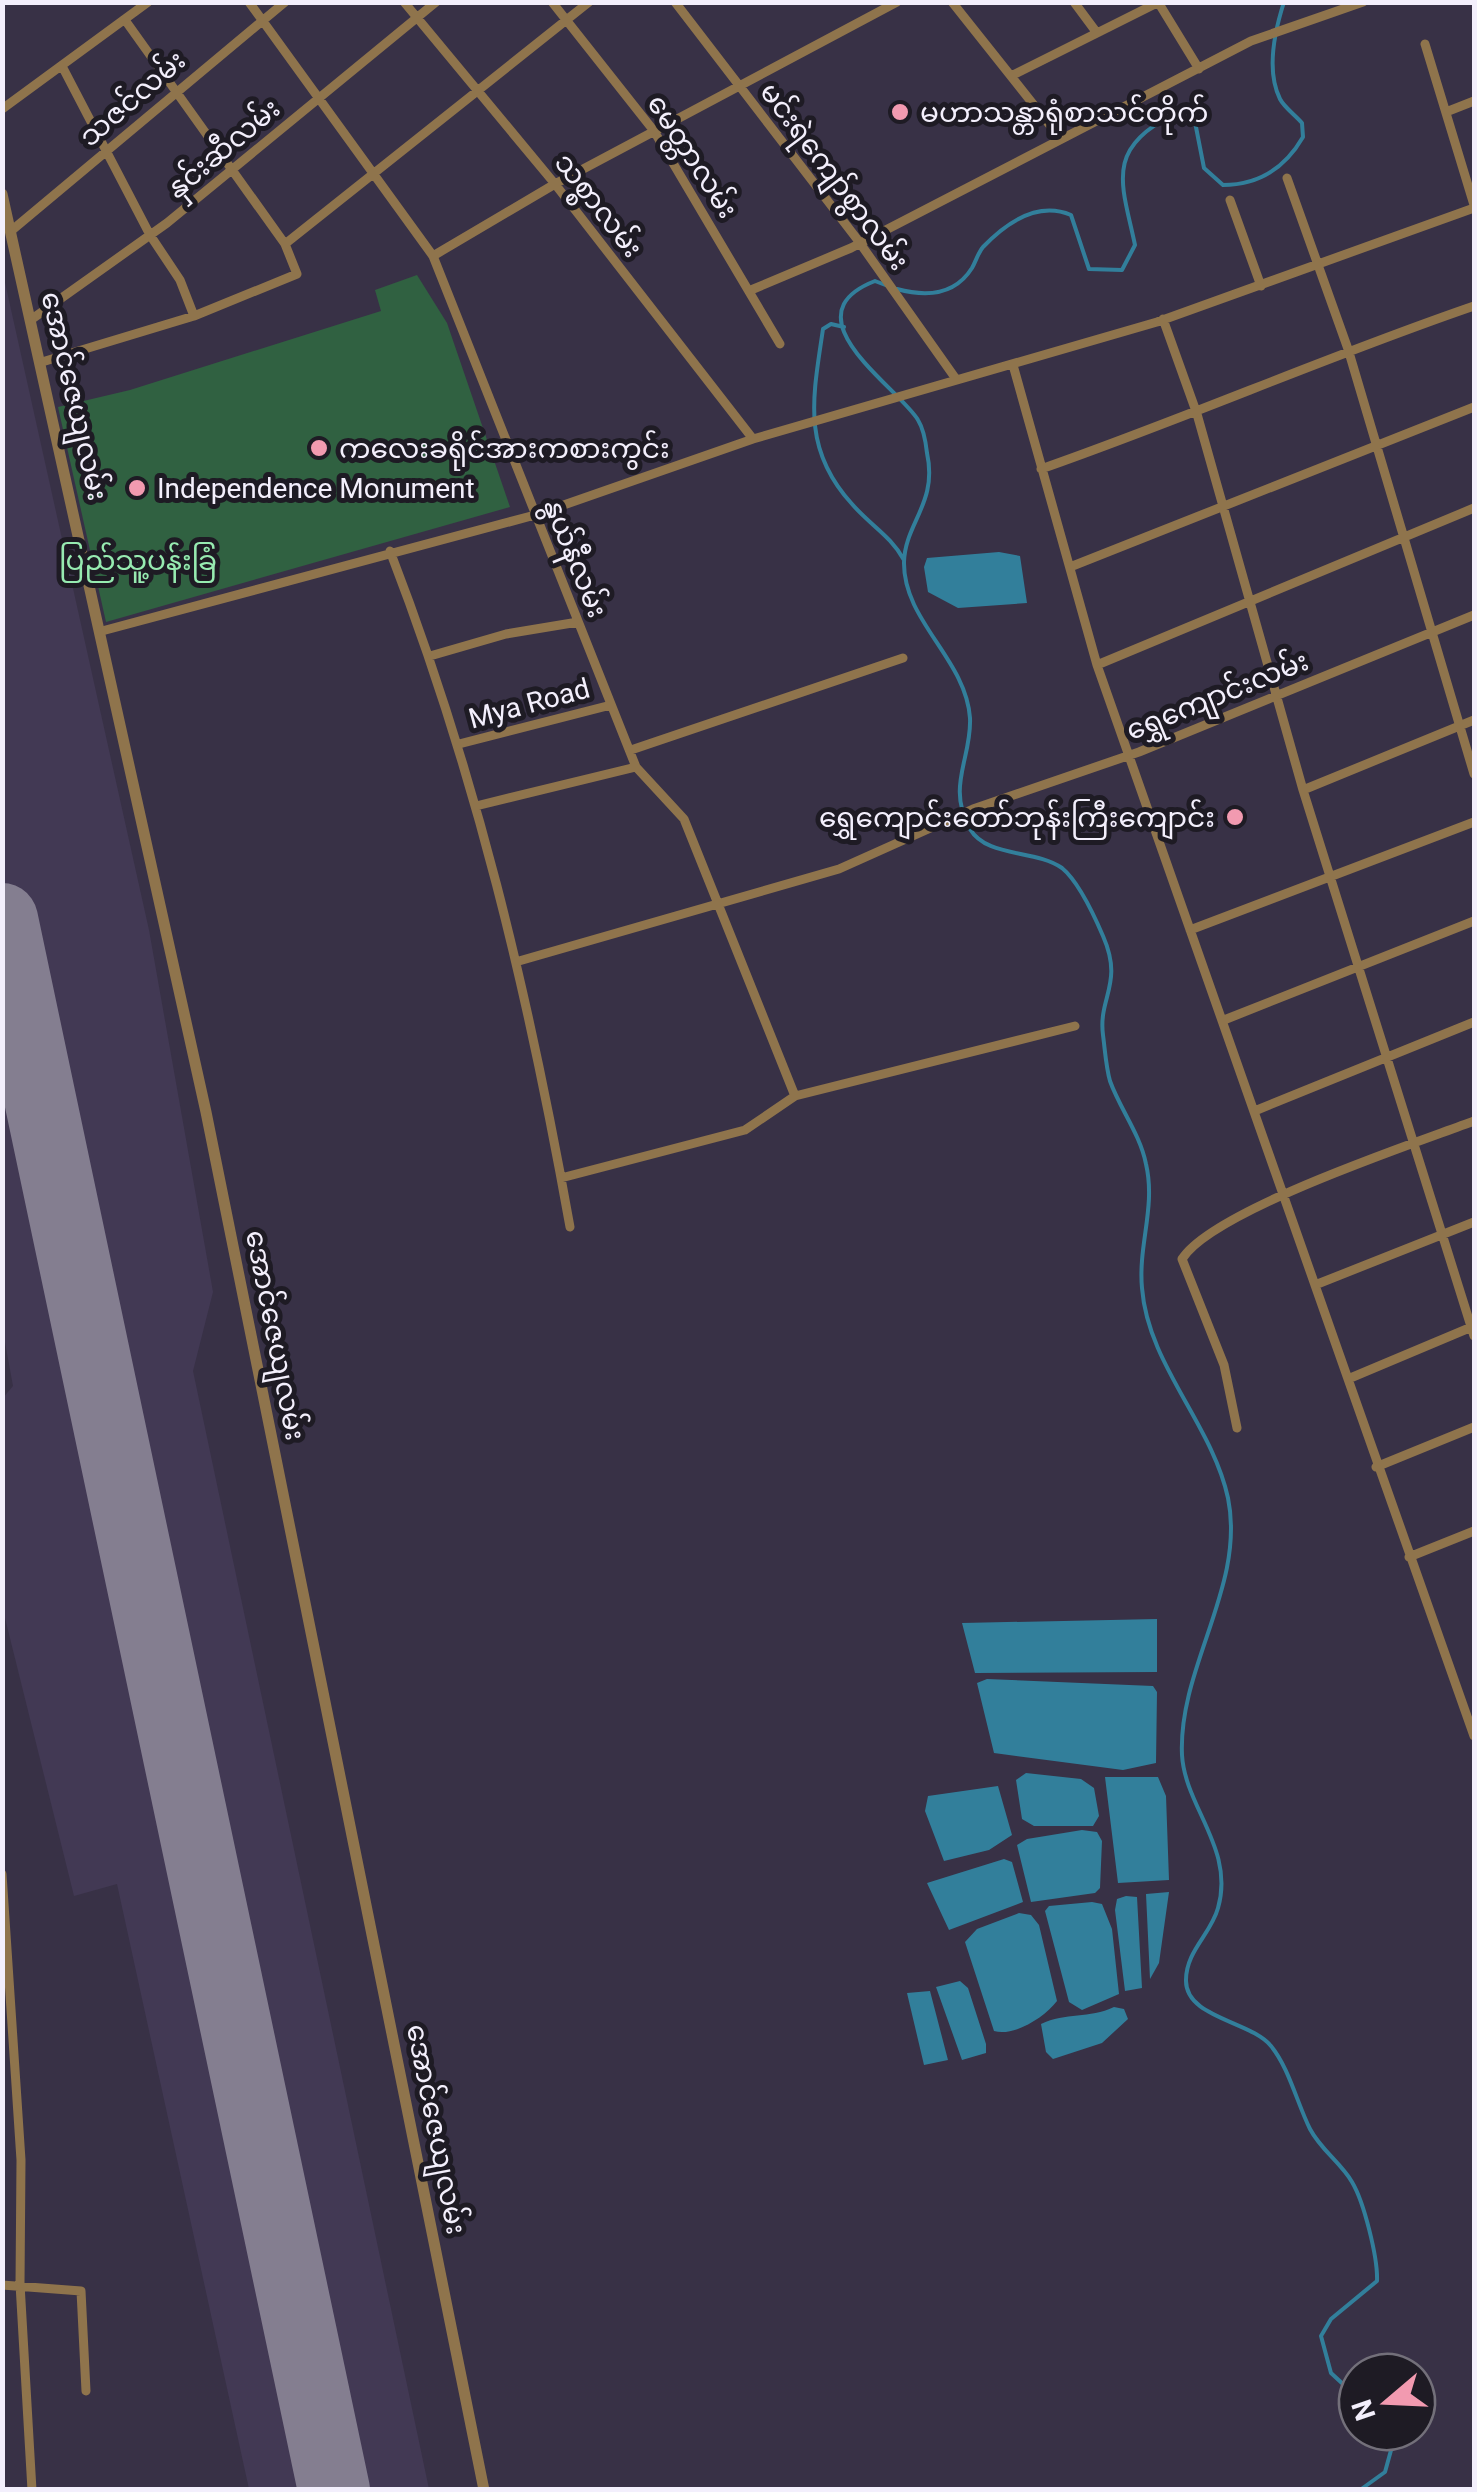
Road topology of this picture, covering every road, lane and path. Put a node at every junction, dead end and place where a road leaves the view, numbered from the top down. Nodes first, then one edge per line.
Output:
1 (148, 2) edge
2 (249, 2) edge
3 (285, 2) edge
4 (404, 2) edge
5 (436, 2) edge
6 (552, 2) edge
7 (589, 2) edge
8 (674, 2) edge
9 (897, 2) edge
10 (952, 2) edge
11 (1074, 2) edge
12 (1363, 2) edge
13 (1158, 3) edge
14 (417, 18) junction
15 (125, 20) junction
16 (263, 20) junction
17 (567, 20) junction
18 (1096, 34) junction
19 (1426, 44) dead end
20 (64, 68) junction
21 (1200, 69) junction
22 (1011, 76) junction
23 (738, 86) junction
24 (175, 91) junction
25 (476, 92) junction
26 (320, 97) junction
27 (1474, 101) edge
28 (2, 109) edge
29 (1446, 112) junction
30 (654, 131) junction
31 (1060, 138) junction
32 (104, 151) junction
33 (233, 169) junction
34 (373, 172) junction
35 (1288, 178) dead end
36 (555, 184) junction
37 (2, 194) edge
38 (1230, 200) dead end
39 (1474, 206) edge
40 (11, 231) junction
41 (150, 236) junction
42 (860, 243) junction
43 (285, 244) junction
44 (433, 256) junction
45 (1320, 265) junction
46 (1261, 286) junction
47 (751, 290) junction
48 (1474, 306) edge
49 (194, 316) junction
50 (32, 318) junction
51 (1164, 320) junction
52 (780, 344) dead end
53 (1348, 349) junction
54 (42, 362) junction
55 (1013, 365) junction
56 (956, 379) junction
57 (1474, 407) edge
58 (1196, 414) junction
59 (754, 439) junction
60 (1378, 444) junction
61 (1041, 469) junction
62 (1224, 508) junction
63 (1474, 508) edge
64 (535, 515) junction
65 (1404, 539) junction
66 (390, 551) junction
67 (1070, 567) junction
68 (1250, 602) junction
69 (1474, 615) edge
70 (578, 622) junction
71 (102, 631) junction
72 (1431, 633) junction
73 (430, 656) junction
74 (903, 658) dead end
75 (1097, 664) junction
76 (1276, 696) junction
77 (610, 705) junction
78 (1474, 720) edge
79 (1460, 726) junction
80 (459, 744) junction
81 (630, 750) junction
82 (1129, 756) junction
83 (636, 767) junction
84 (1474, 774) edge
85 (1303, 790) junction
86 (476, 806) junction
87 (1474, 822) edge
88 (1332, 878) junction
89 (716, 907) junction
90 (1474, 921) edge
91 (1190, 930) junction
92 (519, 961) junction
93 (1362, 969) junction
94 (1224, 1020) junction
95 (1474, 1022) edge
96 (1075, 1026) dead end
97 (1390, 1058) junction
98 (795, 1096) junction
99 (1256, 1110) junction
100 (1474, 1121) edge
101 (1414, 1143) junction
102 (562, 1178) junction
103 (1286, 1196) junction
104 (1474, 1222) edge
105 (570, 1227) dead end
106 (1444, 1235) junction
107 (1316, 1285) junction
108 (1474, 1330) edge
109 (1348, 1379) junction
110 (1474, 1426) edge
111 (1236, 1428) dead end
112 (1376, 1467) junction
113 (1474, 1531) edge
114 (1409, 1558) junction
115 (1474, 1731) edge
116 (2, 1874) edge
117 (8, 2036) edge
118 (20, 2284) junction
119 (2, 2285) edge
120 (86, 2390) dead end
121 (32, 2490) edge
122 (484, 2490) edge

1 - 15 street
2 - 16 street, နွယ်နီလမ်း
3 - 16 street, သဇင်လမ်း
4 - 14 street, သစ္စာလမ်း
5 - 14 street, နှင်းဆီလမ်း
6 - 17 street, မေတ္တာလမ်း
7 - 17 street
8 - 23 street, မင်းရဲကျော်စွာလမ်း
9 - 23 street
10 - 22 street
11 - 18 street
12 - 21 street
13 - 18 street
13 - 21 street
14 - 25 street, သစ္စာလမ်း
14 - 26 street, နှင်းဆီလမ်း
15 - 20 street
15 - 24 street
16 - 24 street, သဇင်လမ်း
16 - 26 street, နွယ်နီလမ်း
17 - 25 street
17 - 30 street, မေတ္တာလမ်း
18 - 22 street
19 - 29 street
20 - 28 street
20 - 32 street
21 - 31 street
22 - 31 street
23 - 30 street
23 - 42 street, မင်းရဲကျော်စွာလမ်း
24 - 32 street, သဇင်လမ်း
24 - 33 street
25 - 34 street
25 - 36 street, သစ္စာလမ်း
26 - 33 street, နှင်းဆီလမ်း
26 - 34 street, နွယ်နီလမ်း
27 - 29 street
29 - 39 street
30 - 36 street
30 - 47 street, မေတ္တာလမ်း
31 - 42 street
32 - 40 street, သဇင်လမ်း
32 - 41 street
33 - 41 street, နှင်းဆီလမ်း
33 - 43 street
34 - 43 street
34 - 44 street, နွယ်နီလမ်း
35 - 45 street
36 - 44 street
36 - 59 street, သစ္စာလမ်း
37 - 40 street, အောင်ဇေယျလမ်း
38 - 46 street
39 - 45 street
40 - 50 street, အောင်ဇေယျလမ်း
41 - 49 street
41 - 50 street, နှင်းဆီလမ်း
42 - 47 street
42 - 56 street, မင်းရဲကျော်စွာလမ်း
43 - 49 street
44 - 64 street, နွယ်နီလမ်း
45 - 46 street
45 - 53 street
46 - 51 street
47 - 52 street, မေတ္တာလမ်း
48 - 53 street
49 - 54 street
50 - 54 street, အောင်ဇေယျလမ်း
51 - 55 street
51 - 58 street
53 - 58 street
53 - 60 street
54 - 71 street, အောင်ဇေယျလမ်း
55 - 56 street
55 - 61 street
56 - 59 street
57 - 60 street
58 - 61 street
58 - 62 street
59 - 64 street
60 - 62 street
60 - 65 street
61 - 67 street
62 - 67 street
62 - 68 street
63 - 65 street
64 - 66 street
64 - 70 street, နွယ်နီလမ်း
65 - 68 street
65 - 72 street
66 - 71 street
66 - 73 street
67 - 75 street
68 - 75 street
68 - 76 street
69 - 72 street, ရွှေကျောင်းလမ်း
70 - 73 street
70 - 77 street, နွယ်နီလမ်း
71 - 122 street, အောင်ဇေယျလမ်း
72 - 76 street, ရွှေကျောင်းလမ်း
72 - 79 street
73 - 80 street
74 - 81 street
75 - 82 street
76 - 82 street, ရွှေကျောင်းလမ်း
76 - 85 street
77 - 80 street, Mya Road
77 - 81 street, နွယ်နီလမ်း
78 - 79 street
79 - 84 street
79 - 85 street
80 - 86 street
81 - 83 street, နွယ်နီလမ်း
82 - 89 street, ရွှေကျောင်းလမ်း
82 - 91 street
83 - 86 street
83 - 89 street, နွယ်နီလမ်း
85 - 88 street
86 - 92 street
87 - 88 street
88 - 91 street
88 - 93 street
89 - 92 street, ရွှေကျောင်းလမ်း
89 - 98 street, နွယ်နီလမ်း
90 - 93 street
91 - 94 street
92 - 102 street
93 - 94 street
93 - 97 street
94 - 99 street
95 - 97 street
96 - 98 street
97 - 99 street
97 - 101 street
98 - 102 street
99 - 103 street
100 - 101 street
101 - 103 street
101 - 106 street
102 - 105 street
103 - 107 street
103 - 111 street
104 - 106 street
106 - 107 street
106 - 108 street
107 - 109 street
108 - 109 street
109 - 112 street
110 - 112 street
112 - 114 street
113 - 114 street
114 - 115 street
116 - 117 street
117 - 118 street
118 - 119 street
118 - 120 street
118 - 121 street

